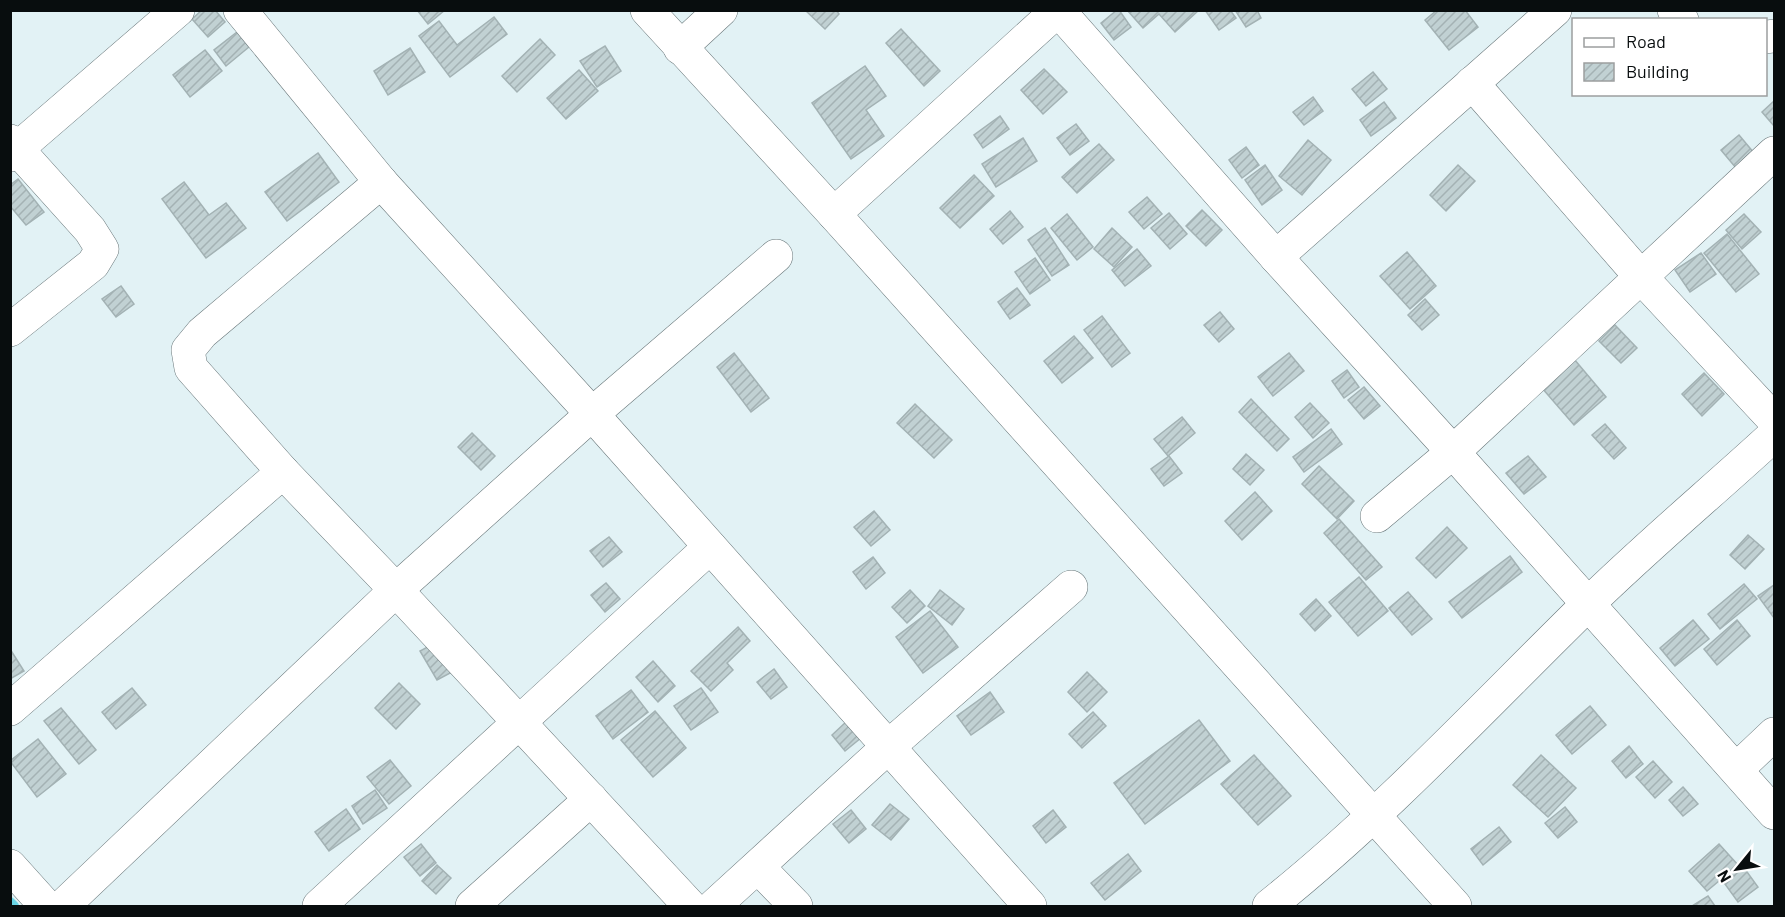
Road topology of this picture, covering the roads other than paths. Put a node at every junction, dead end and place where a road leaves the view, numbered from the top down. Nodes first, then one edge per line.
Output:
1 (178, 10) edge
2 (240, 10) edge
3 (647, 10) edge
4 (721, 10) edge
5 (1058, 10) edge
6 (1555, 10) edge
7 (680, 48) junction
8 (1472, 83) junction
9 (13, 148) edge
10 (1774, 153) edge
11 (381, 182) junction
12 (834, 214) junction
13 (776, 256) dead end
14 (1276, 257) junction
15 (1641, 276) junction
16 (10, 330) edge
17 (592, 414) junction
18 (1774, 420) edge
19 (1774, 435) edge
20 (1453, 452) junction
21 (283, 472) junction
22 (1377, 516) dead end
23 (710, 547) junction
24 (1071, 587) dead end
25 (396, 590) junction
26 (1588, 604) junction
27 (10, 709) edge
28 (520, 723) junction
29 (1774, 734) edge
30 (888, 747) junction
31 (1737, 769) junction
32 (591, 799) junction
33 (1774, 813) edge
34 (1375, 816) junction
35 (10, 866) edge
36 (758, 867) junction
37 (46, 906) edge
38 (63, 906) edge
39 (319, 906) edge
40 (472, 906) edge
41 (690, 906) edge
42 (714, 906) edge
43 (796, 906) edge
44 (1030, 906) edge
45 (1269, 906) edge
46 (1455, 906) edge

1 - 9 street
2 - 11 street
3 - 7 street
4 - 7 street
5 - 12 street
5 - 14 street
6 - 8 street
7 - 12 street
8 - 14 street
8 - 15 street
9 - 16 street
10 - 15 street
11 - 17 street
11 - 21 street
12 - 34 street
13 - 17 street
14 - 20 street
15 - 18 street
15 - 20 street
17 - 23 street
17 - 25 street
19 - 26 street
20 - 22 street
20 - 26 street
21 - 25 street
21 - 27 street
23 - 28 street
23 - 30 street
24 - 30 street
25 - 28 street
25 - 38 street
26 - 31 street
26 - 34 street
28 - 32 street
28 - 39 street
29 - 31 street
30 - 36 street
30 - 44 street
31 - 33 street
32 - 40 street
32 - 41 street
34 - 45 street
34 - 46 street
35 - 37 street
36 - 42 street
36 - 43 street

